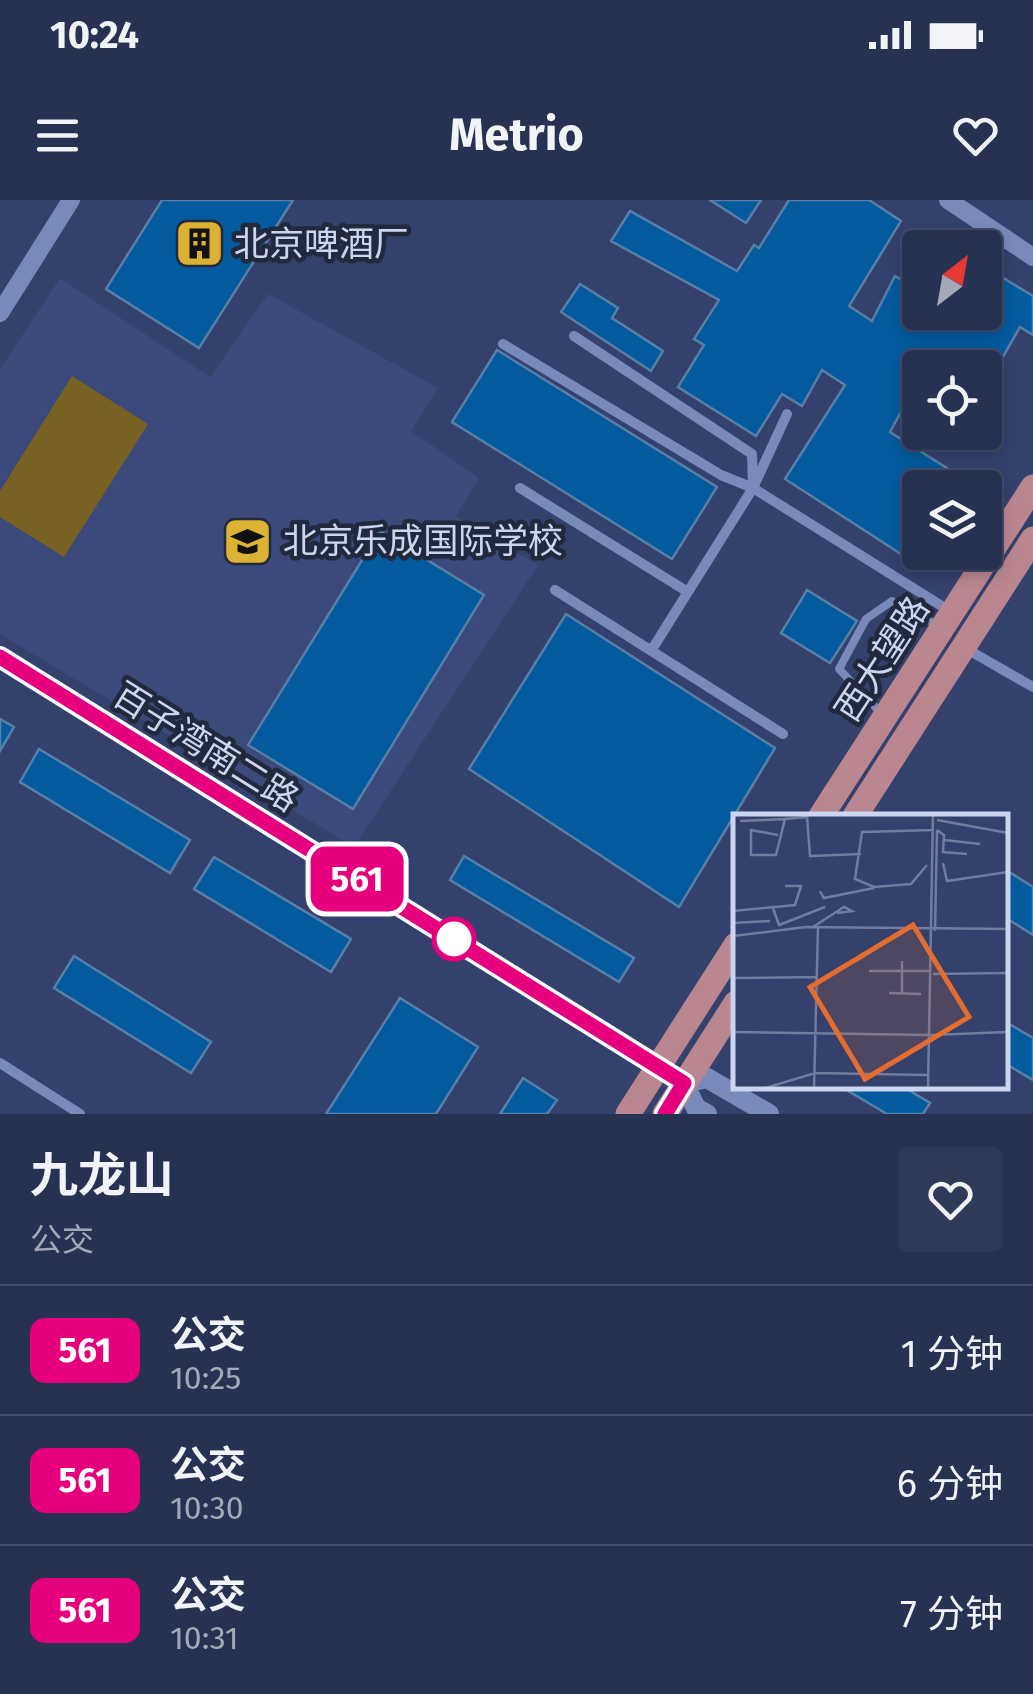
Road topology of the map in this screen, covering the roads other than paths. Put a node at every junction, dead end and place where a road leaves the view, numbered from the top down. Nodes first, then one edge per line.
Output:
1 (71, 200) edge
2 (948, 200) edge
3 (1033, 258) edge
4 (0, 313) edge
5 (574, 336) dead end
6 (503, 344) dead end
7 (787, 414) dead end
8 (1033, 487) edge
9 (520, 488) dead end
10 (753, 488) junction
11 (1033, 539) edge
12 (554, 590) dead end
13 (688, 592) junction
14 (948, 620) junction
15 (964, 647) junction
16 (651, 651) junction
17 (0, 657) edge
18 (1033, 687) edge
19 (886, 718) junction
20 (783, 734) dead end
21 (822, 814) edge
22 (856, 814) edge
23 (733, 950) edge
24 (733, 1008) edge
25 (0, 1063) edge
26 (656, 1066) junction
27 (684, 1083) junction
28 (80, 1114) edge
29 (628, 1114) edge
30 (666, 1114) edge
31 (707, 1114) edge
32 (768, 1114) edge

1 - 4 street
2 - 3 street
5 - 10 street
6 - 10 street
7 - 10 street
8 - 14 main road, 西大望路
9 - 13 street
10 - 13 street
10 - 14 street
11 - 15 main road, 西大望路
12 - 16 street
13 - 16 street
14 - 19 main road, 西大望路
14 - 19 lane
15 - 18 street
15 - 22 main road, 西大望路
16 - 20 street
17 - 26 street, 百子湾南二路
19 - 21 main road, 西大望路
23 - 26 main road
24 - 27 main road
25 - 28 street
26 - 27 street, 百子湾南二路
26 - 29 main road
27 - 30 main road
27 - 31 main road
27 - 32 main road

